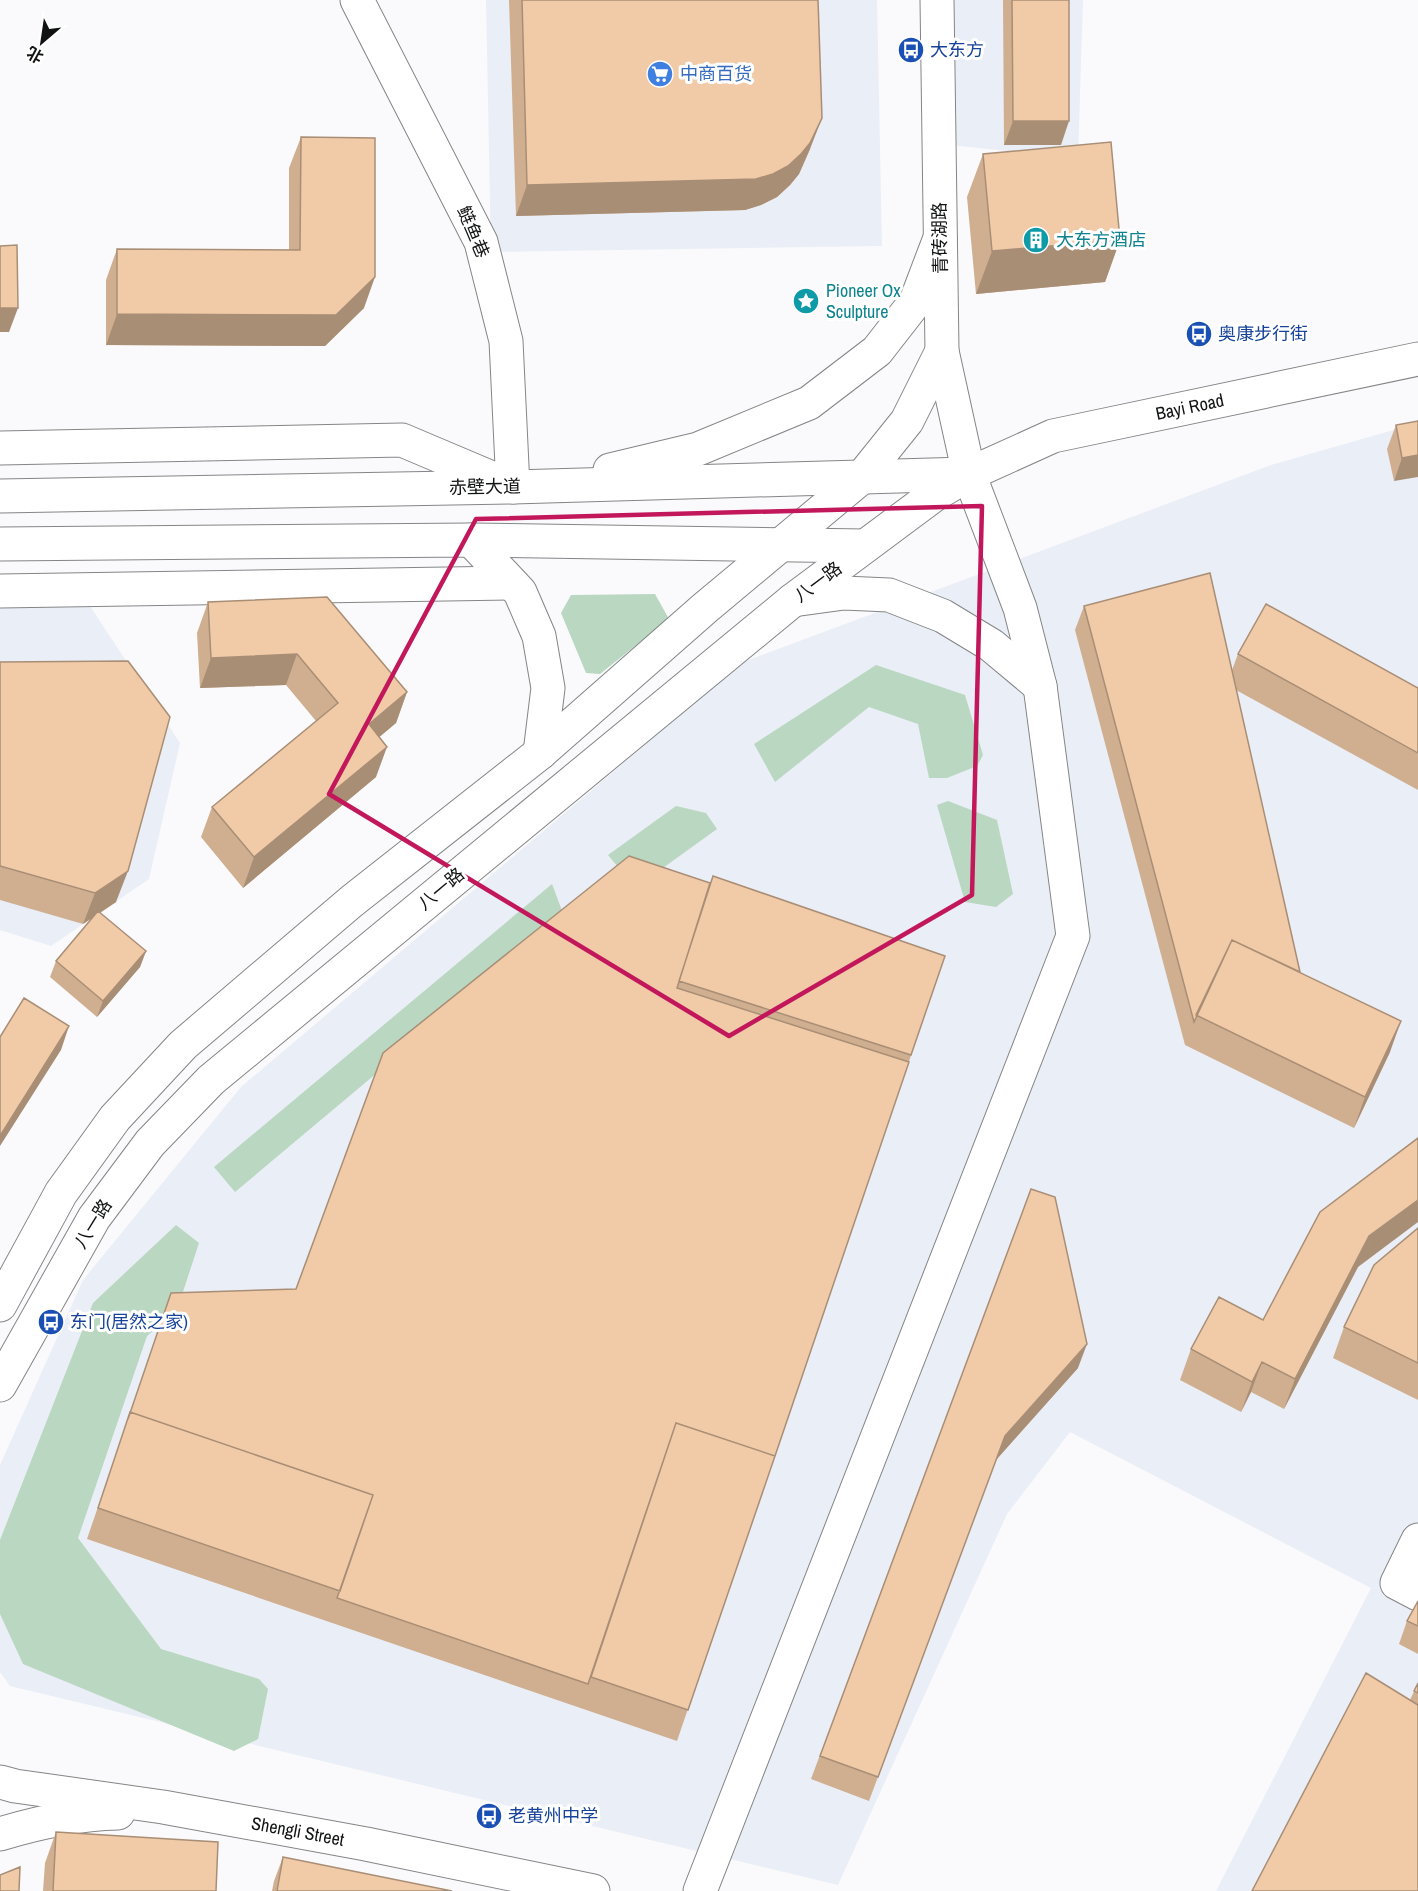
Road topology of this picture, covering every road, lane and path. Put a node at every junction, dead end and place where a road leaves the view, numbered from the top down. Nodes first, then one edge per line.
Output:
1 (357, 0) edge
2 (937, 0) edge
3 (940, 238) junction
4 (942, 351) junction
5 (1418, 359) edge
6 (0, 448) edge
7 (969, 474) junction
8 (862, 477) junction
9 (546, 486) junction
10 (513, 487) junction
11 (0, 496) edge
12 (471, 540) junction
13 (0, 544) edge
14 (780, 545) junction
15 (865, 546) junction
16 (511, 583) junction
17 (0, 591) edge
18 (793, 600) junction
19 (1040, 686) junction
20 (540, 753) junction
21 (0, 1305) edge
22 (0, 1385) edge
23 (1418, 1540) edge
24 (1418, 1594) edge
25 (0, 1782) edge
26 (180, 1811) junction
27 (0, 1834) edge
28 (593, 1891) edge
29 (700, 1891) edge

1 - 10 main road, 鲢鱼巷
2 - 3 main road, 青砖湖路
3 - 4 main road, 青砖湖路
3 - 9 main road
4 - 7 main road, 青砖湖路
4 - 8 main road
5 - 7 main road, Bayi Road
6 - 10 main road
7 - 8 main road, 赤壁大道
7 - 15 main road, 八一路
7 - 19 main road, 青砖湖路
8 - 9 main road, 赤壁大道
8 - 14 main road
9 - 10 main road, 赤壁大道
10 - 11 main road, 赤壁大道
12 - 13 main road
12 - 14 main road
12 - 16 main road
14 - 15 main road
14 - 20 main road
15 - 18 main road, 八一路
16 - 17 main road
16 - 20 main road
18 - 19 main road
18 - 22 main road, 八一路
19 - 29 main road, 青砖湖路
20 - 21 main road
23 - 24 main road
25 - 26 main road, Shengli Street
26 - 27 main road
26 - 28 main road, Shengli Street

